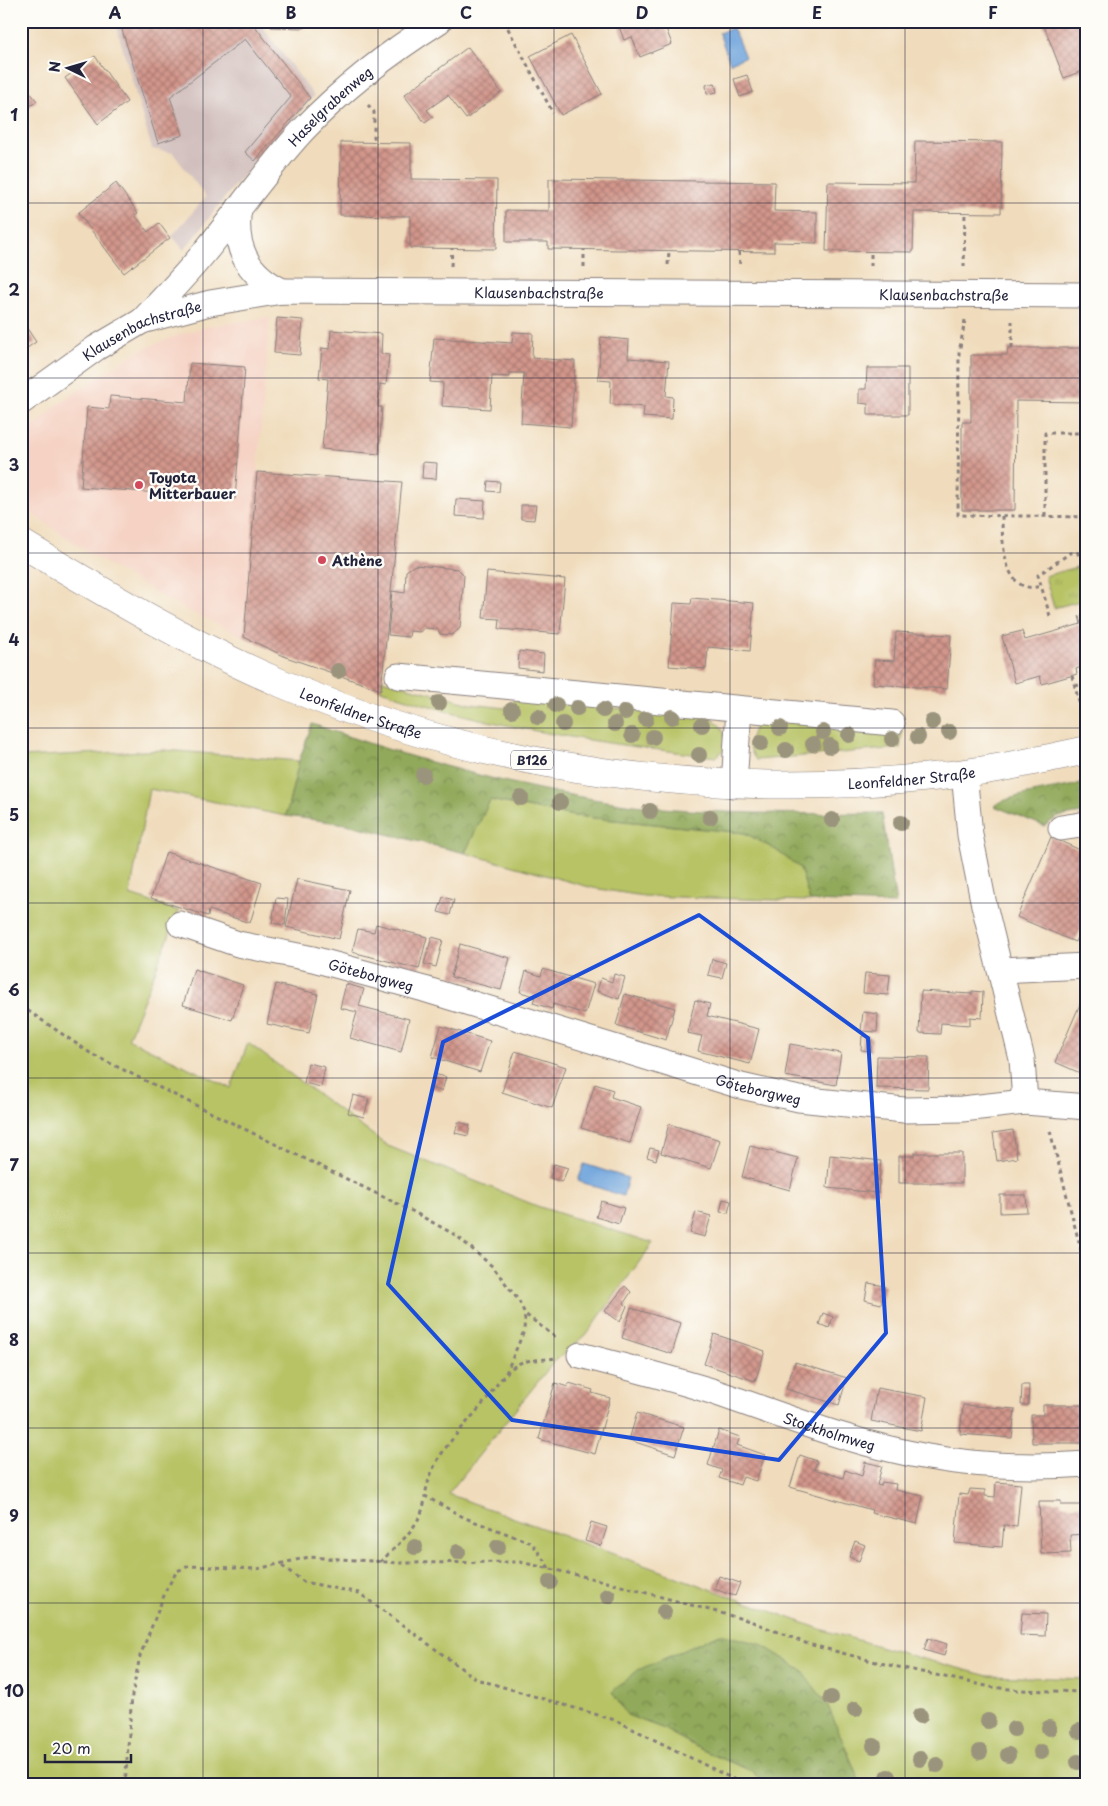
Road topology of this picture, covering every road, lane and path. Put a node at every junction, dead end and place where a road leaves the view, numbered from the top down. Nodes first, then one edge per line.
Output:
1 (439, 21) edge
2 (504, 21) edge
3 (365, 101) dead end
4 (553, 113) dead end
5 (374, 142) dead end
6 (239, 208) junction
7 (965, 212) dead end
8 (452, 249) dead end
9 (584, 250) dead end
10 (668, 251) dead end
11 (739, 252) dead end
12 (871, 252) dead end
13 (451, 273) dead end
14 (584, 273) dead end
15 (668, 274) dead end
16 (740, 274) dead end
17 (871, 275) dead end
18 (964, 275) dead end
19 (282, 291) junction
20 (1087, 295) edge
21 (965, 319) dead end
22 (1012, 320) dead end
23 (142, 321) junction
24 (1012, 348) dead end
25 (21, 402) edge
26 (1087, 433) edge
27 (1002, 516) junction
28 (1045, 516) junction
29 (1087, 517) edge
30 (21, 543) edge
31 (1087, 558) edge
32 (1041, 586) junction
33 (1050, 616) dead end
34 (398, 676) dead end
35 (1072, 676) dead end
36 (1087, 683) edge
37 (1075, 686) junction
38 (739, 709) junction
39 (1084, 720) dead end
40 (892, 723) dead end
41 (1087, 750) edge
42 (964, 773) junction
43 (734, 785) junction
44 (1087, 824) edge
45 (1061, 828) dead end
46 (180, 924) dead end
47 (1087, 966) edge
48 (1000, 970) junction
49 (21, 1006) edge
50 (1025, 1102) junction
51 (1087, 1107) edge
52 (1049, 1129) dead end
53 (1087, 1252) edge
54 (1081, 1253) junction
55 (1087, 1273) edge
56 (525, 1314) junction
57 (580, 1355) junction
58 (506, 1374) junction
59 (1087, 1464) edge
60 (426, 1496) junction
61 (380, 1562) junction
62 (281, 1565) junction
63 (549, 1568) junction
64 (1087, 1692) edge
65 (125, 1785) edge
66 (745, 1785) edge

1 - 6 street, Haselgrabenweg
2 - 4 path
3 - 5 path
6 - 19 street
6 - 23 street, Haselgrabenweg
7 - 18 path
8 - 13 path
9 - 14 path
10 - 15 path
11 - 16 path
12 - 17 path
19 - 20 street, Klausenbachstraße
19 - 23 street, Klausenbachstraße
21 - 27 path
22 - 24 path
23 - 25 street, Klausenbachstraße
26 - 28 path
27 - 28 path
27 - 32 path
28 - 29 path
30 - 43 main road, Leonfeldner Straße / B126
31 - 32 path
32 - 33 path
34 - 38 street
35 - 37 path
36 - 37 path
37 - 39 path
38 - 40 street
38 - 43 street
41 - 42 main road, Leonfeldner Straße / B126
42 - 43 main road, Leonfeldner Straße / B126
42 - 48 street
44 - 45 street
46 - 50 street, Göteborgweg
47 - 48 street
48 - 50 street
49 - 56 path
50 - 51 street, Göteborgweg
52 - 54 path
53 - 54 path
54 - 55 path
56 - 57 path
56 - 58 path
57 - 58 path
57 - 59 street, Stockholmweg
58 - 60 path
60 - 61 path
60 - 63 path
61 - 62 path
61 - 63 path
62 - 65 path
62 - 66 path
63 - 64 path

